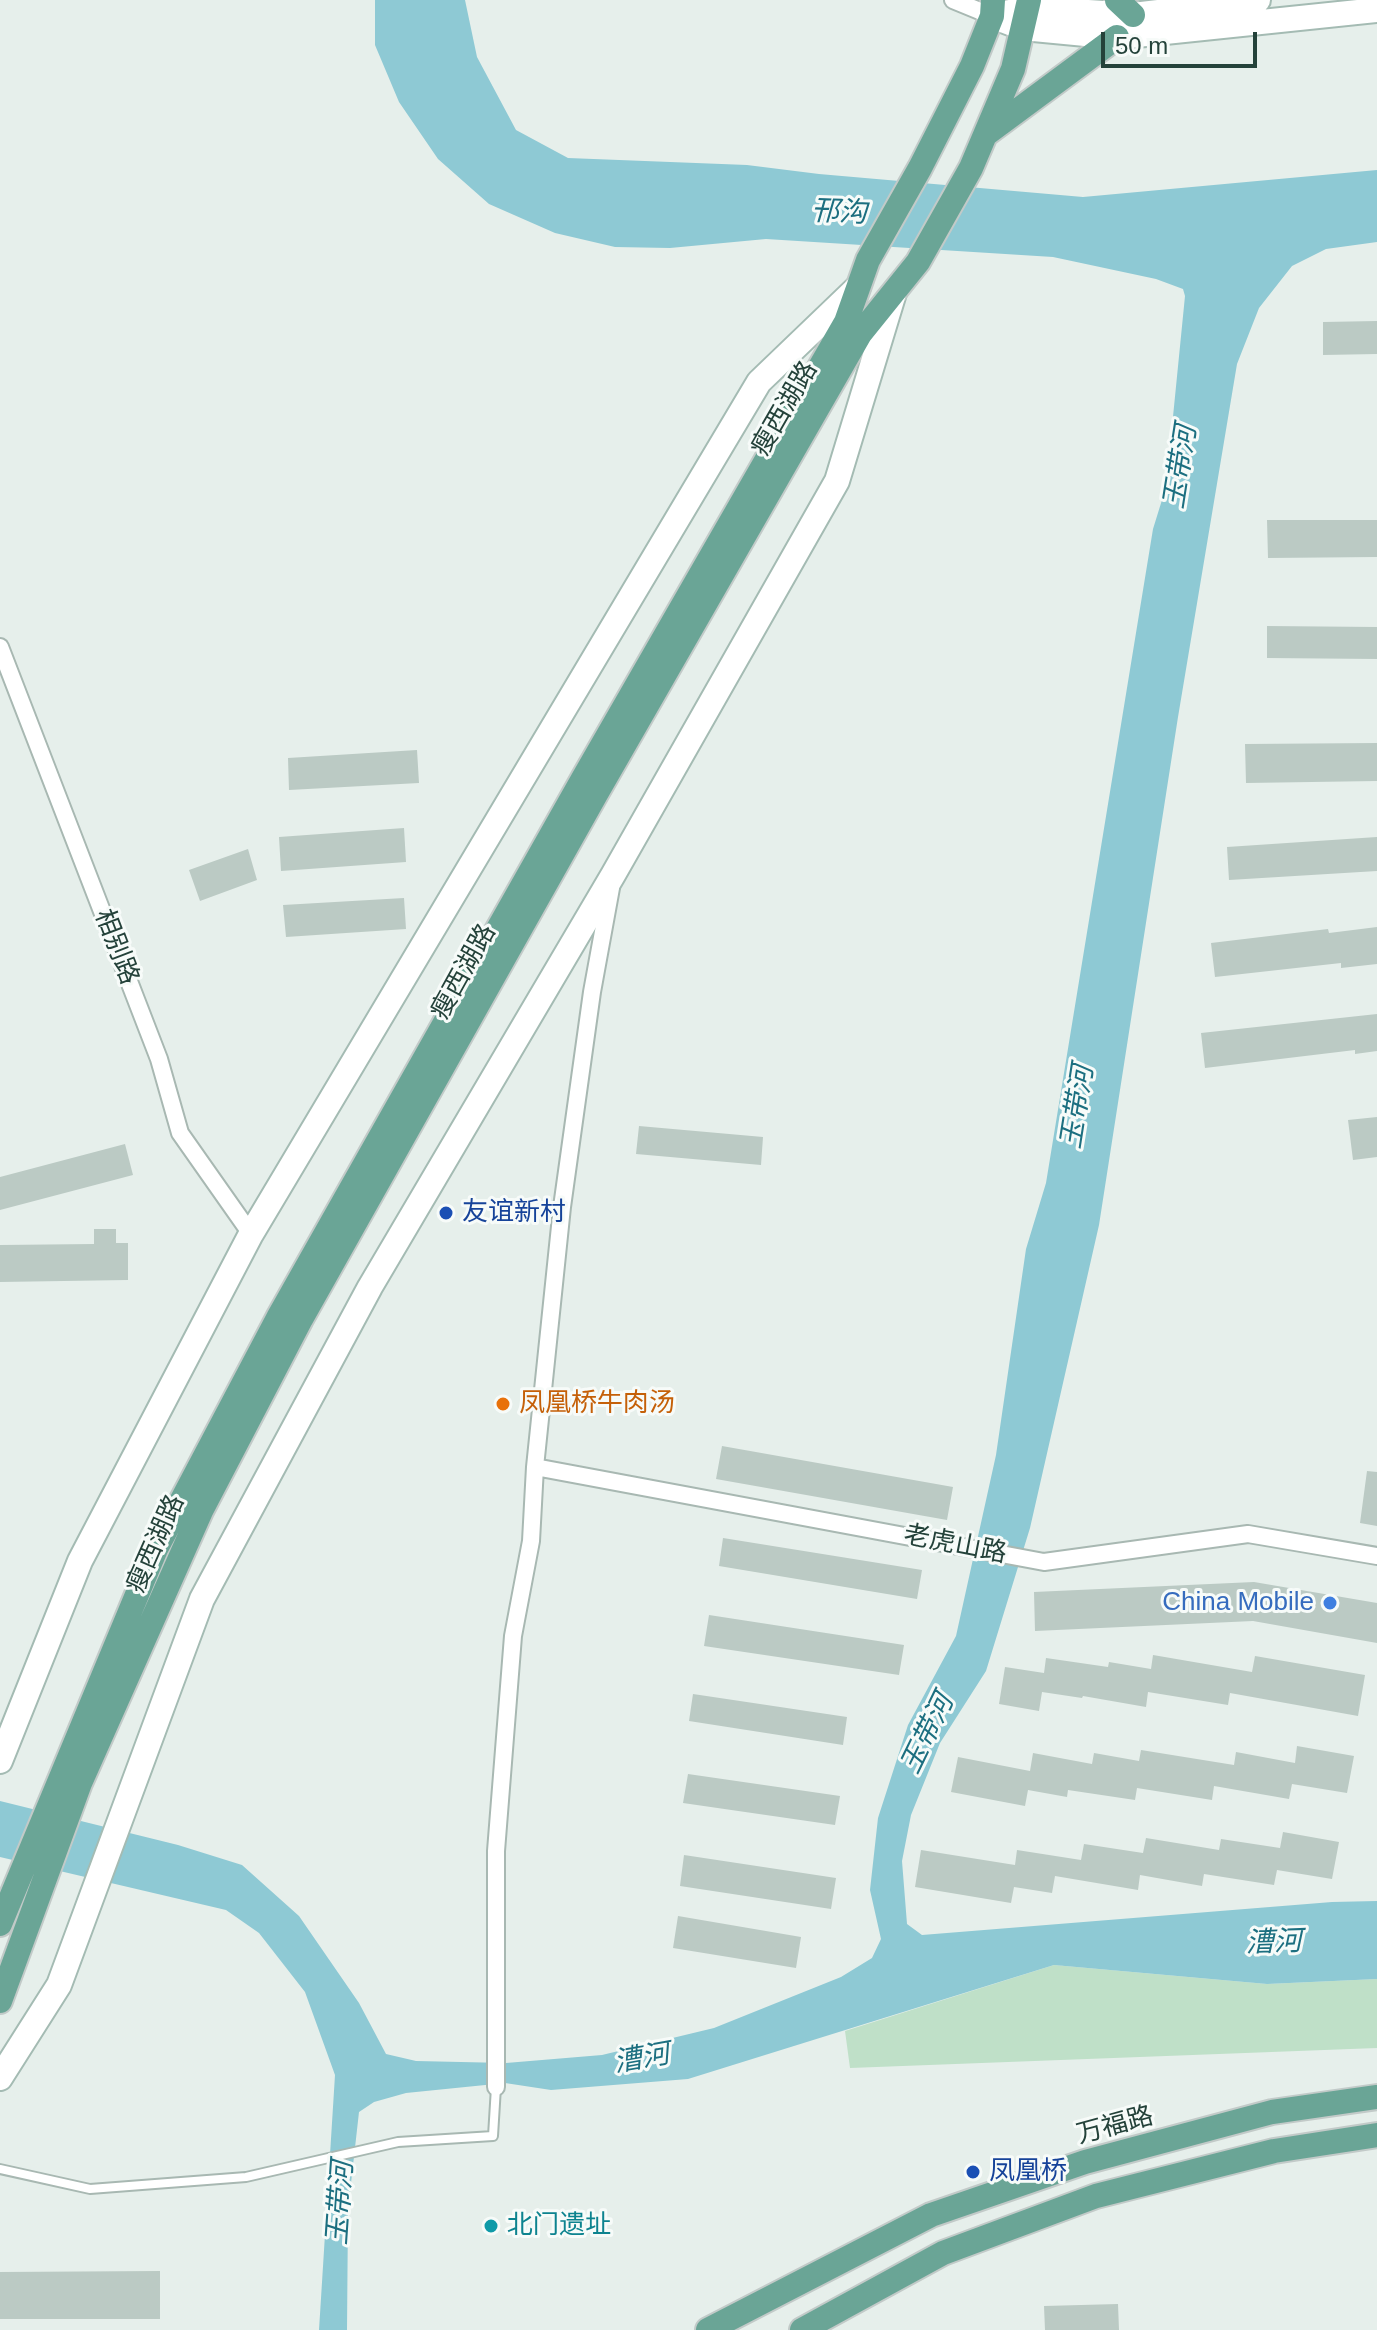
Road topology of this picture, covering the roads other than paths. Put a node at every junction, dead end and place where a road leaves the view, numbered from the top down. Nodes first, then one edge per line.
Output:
1 (953, 0) edge
2 (1258, 0) edge
3 (1125, 7) edge
4 (993, 8) edge
5 (1377, 10) edge
6 (1027, 12) edge
7 (1117, 37) junction
8 (984, 136) junction
9 (858, 287) junction
10 (894, 293) junction
11 (0, 647) edge
12 (613, 875) junction
13 (251, 1234) junction
14 (535, 1467) junction
15 (1377, 1556) edge
16 (0, 1761) edge
17 (68, 1782) junction
18 (0, 1924) edge
19 (0, 2001) edge
20 (0, 2078) edge
21 (496, 2087) joint
22 (1377, 2097) edge
23 (1377, 2135) edge
24 (0, 2169) edge
25 (708, 2330) edge
26 (802, 2330) edge

1 - 4 street
2 - 3 street
3 - 6 street
4 - 6 street
4 - 9 main road, 瘦西湖路
5 - 7 street
6 - 7 street
6 - 8 main road, 瘦西湖路
7 - 8 main road
8 - 10 main road, 瘦西湖路
9 - 13 street
9 - 17 main road, 瘦西湖路
10 - 12 street
10 - 17 main road, 瘦西湖路
11 - 13 street, 相别路
12 - 14 street
12 - 20 street
13 - 16 street
14 - 15 street, 老虎山路
14 - 21 street
17 - 18 main road, 瘦西湖路
17 - 19 main road, 瘦西湖路
21 - 24 lane
22 - 25 main road, 万福路
23 - 26 main road

